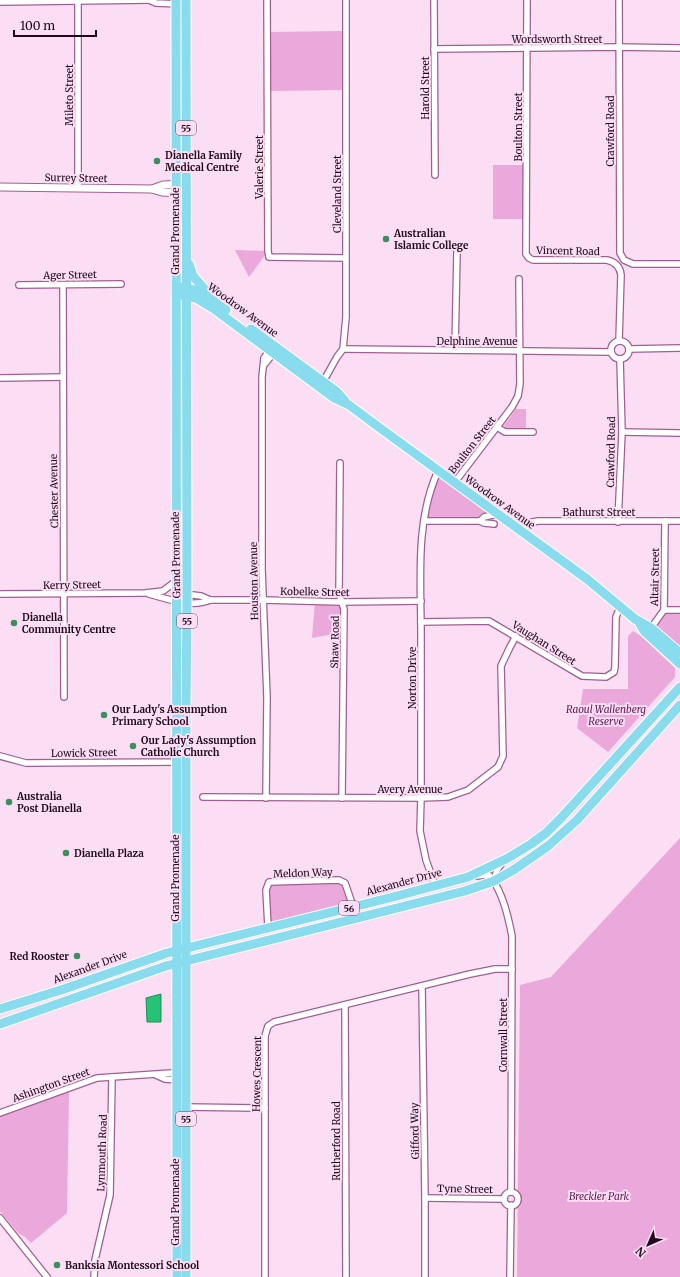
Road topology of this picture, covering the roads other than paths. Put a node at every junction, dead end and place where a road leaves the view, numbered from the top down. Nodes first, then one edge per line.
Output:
1 (149, 0) edge
2 (267, 0) edge
3 (346, 0) edge
4 (434, 0) edge
5 (527, 0) edge
6 (619, 0) edge
7 (78, 1) junction
8 (0, 2) edge
9 (181, 2) edge
10 (618, 47) junction
11 (527, 48) junction
12 (680, 48) edge
13 (434, 49) junction
14 (435, 175) dead end
15 (0, 187) edge
16 (78, 188) junction
17 (182, 188) junction
18 (457, 252) dead end
19 (526, 254) joint
20 (187, 257) junction
21 (345, 258) junction
22 (680, 264) edge
23 (519, 279) dead end
24 (122, 284) dead end
25 (19, 285) dead end
26 (63, 285) junction
27 (176, 290) junction
28 (186, 291) junction
29 (218, 308) junction
30 (186, 313) junction
31 (619, 341) junction
32 (680, 348) edge
33 (343, 349) junction
34 (629, 349) junction
35 (273, 350) junction
36 (455, 350) junction
37 (520, 350) junction
38 (611, 352) junction
39 (620, 359) junction
40 (63, 377) junction
41 (0, 378) edge
42 (322, 382) junction
43 (349, 405) junction
44 (497, 428) junction
45 (533, 432) dead end
46 (622, 432) junction
47 (680, 433) edge
48 (340, 463) dead end
49 (438, 471) junction
50 (454, 482) junction
51 (497, 514) junction
52 (424, 521) junction
53 (480, 521) junction
54 (665, 521) junction
55 (680, 521) edge
56 (618, 522) junction
57 (494, 524) dead end
58 (522, 532) junction
59 (177, 580) junction
60 (145, 593) junction
61 (0, 594) edge
62 (64, 595) junction
63 (176, 597) junction
64 (187, 599) junction
65 (263, 600) junction
66 (421, 601) junction
67 (342, 602) junction
68 (621, 607) junction
69 (664, 610) junction
70 (680, 610) edge
71 (635, 619) junction
72 (421, 622) junction
73 (650, 628) junction
74 (516, 636) junction
75 (670, 645) junction
76 (680, 648) edge
77 (680, 653) edge
78 (680, 664) edge
79 (680, 687) edge
80 (64, 697) dead end
81 (680, 705) edge
82 (186, 750) junction
83 (0, 756) edge
84 (176, 762) junction
85 (203, 797) dead end
86 (266, 798) junction
87 (342, 798) junction
88 (421, 798) junction
89 (508, 858) junction
90 (468, 877) junction
91 (494, 880) junction
92 (435, 885) junction
93 (353, 906) junction
94 (357, 918) junction
95 (268, 927) junction
96 (186, 948) junction
97 (176, 950) junction
98 (186, 961) junction
99 (176, 964) junction
100 (512, 969) junction
101 (422, 986) junction
102 (345, 1006) junction
103 (0, 1009) edge
104 (0, 1024) edge
105 (176, 1076) junction
106 (186, 1076) junction
107 (112, 1077) junction
108 (186, 1107) junction
109 (265, 1108) junction
110 (0, 1113) edge
111 (511, 1192) junction
112 (425, 1198) junction
113 (504, 1199) junction
114 (511, 1205) junction
115 (0, 1218) edge
116 (181, 1238) junction
117 (47, 1277) edge
118 (94, 1277) edge
119 (177, 1277) edge
120 (186, 1277) edge
121 (265, 1277) edge
122 (346, 1277) edge
123 (425, 1277) edge
124 (510, 1277) edge

1 - 7 street
1 - 9 street
2 - 21 street, Valerie Street
3 - 21 street, Cleveland Street
4 - 13 street, Harold Street
5 - 11 street, Boulton Street
6 - 10 street, Crawford Road
7 - 8 street
7 - 16 street, Mileto Street
9 - 17 main road, Grand Promenade / 55
10 - 11 street, Wordsworth Street
10 - 12 street, Wordsworth Street
10 - 22 street, Crawford Road
11 - 13 street, Wordsworth Street
11 - 19 street, Boulton Street
13 - 14 street, Harold Street
15 - 16 street, Surrey Street
16 - 17 street, Surrey Street
17 - 20 main road, Grand Promenade / 55
17 - 27 main road, Grand Promenade / 55
18 - 36 street
19 - 31 street, Vincent Road
20 - 28 main road, Grand Promenade / 55
20 - 29 main road
21 - 33 street, Cleveland Street
23 - 37 street, Boulton Street
24 - 26 street, Ager Street
25 - 26 street, Ager Street
26 - 40 street, Chester Avenue
27 - 28 main road, Woodrow Avenue
27 - 59 main road, Grand Promenade / 55
28 - 29 main road, Woodrow Avenue
28 - 30 main road, Grand Promenade / 55
29 - 30 main road
29 - 35 main road, Woodrow Avenue
30 - 64 main road, Grand Promenade / 55
31 - 34 street
31 - 38 street
32 - 34 street
33 - 36 street, Delphine Avenue
33 - 42 street, Cleveland Street
34 - 39 street
35 - 42 main road, Woodrow Avenue
35 - 43 main road, Woodrow Avenue
35 - 65 street, Houston Avenue
36 - 37 street, Delphine Avenue
37 - 38 street, Delphine Avenue
37 - 44 street, Boulton Street
38 - 39 street
39 - 46 street, Crawford Road
40 - 41 street
40 - 62 street, Chester Avenue
42 - 43 main road, Woodrow Avenue
43 - 49 main road, Woodrow Avenue
44 - 45 street
44 - 50 street, Boulton Street
46 - 47 street
46 - 56 street, Crawford Road
48 - 67 street, Shaw Road
49 - 50 main road, Woodrow Avenue
49 - 52 street, Norton Drive
50 - 51 main road, Woodrow Avenue
51 - 53 street
51 - 58 main road, Woodrow Avenue
52 - 53 street
52 - 66 street, Norton Drive
53 - 57 street
54 - 55 street, Bathurst Street
54 - 56 street, Bathurst Street
54 - 69 street, Altair Street
56 - 58 street, Bathurst Street
58 - 68 main road, Woodrow Avenue
59 - 60 street, Kerry Street
59 - 63 main road, Grand Promenade / 55
60 - 62 street, Kerry Street
60 - 63 street, Kerry Street
61 - 62 street, Kerry Street
62 - 80 street, Chester Avenue
63 - 64 street, Kobelke Street
63 - 84 main road, Grand Promenade / 55
64 - 65 street, Kobelke Street
64 - 82 main road, Grand Promenade / 55
65 - 67 street, Kobelke Street
65 - 86 street, Houston Avenue
66 - 67 street, Kobelke Street
66 - 72 street, Norton Drive
67 - 87 street, Shaw Road
68 - 71 main road, Woodrow Avenue
68 - 74 street, Vaughan Street
69 - 70 street
69 - 73 street, Altair Street
71 - 73 main road, Woodrow Avenue
71 - 78 main road, Woodrow Avenue
72 - 74 street, Vaughan Street
72 - 88 street, Norton Drive
73 - 75 main road, Woodrow Avenue
74 - 88 street, Avery Avenue
75 - 76 main road
75 - 77 main road, Woodrow Avenue
79 - 89 main road, Alexander Drive / 56
81 - 91 main road, 56
82 - 84 street
82 - 96 main road, Grand Promenade / 55
83 - 84 street, Lowick Street
84 - 97 main road, Grand Promenade / 55
85 - 86 street, Avery Avenue
86 - 87 street, Avery Avenue
87 - 88 street, Avery Avenue
88 - 92 street, Norton Drive
89 - 90 main road, Alexander Drive / 56
89 - 91 street
90 - 91 street
90 - 92 main road, Alexander Drive / 56
91 - 94 main road, 56
91 - 100 street, Cornwall Street
92 - 93 main road, Alexander Drive / 56
93 - 94 street, Meldon Way
93 - 95 main road, Alexander Drive / 56
93 - 95 street, Meldon Way
94 - 98 main road, 56
95 - 96 main road, Alexander Drive / 56
96 - 97 main road, Alexander Drive / 56
96 - 98 main road, Grand Promenade / 55
97 - 99 main road, Grand Promenade / 55
97 - 103 main road, Alexander Drive / 56
98 - 99 main road, 56
98 - 106 main road, Grand Promenade / 55
99 - 104 main road, 56
99 - 105 main road, Grand Promenade / 55
100 - 101 street, Howes Crescent
100 - 111 street, Cornwall Street
101 - 102 street, Howes Crescent
101 - 112 street, Gifford Way
102 - 109 street, Howes Crescent
102 - 122 street, Rutherford Road
105 - 106 street, Ashington Street
105 - 107 street, Ashington Street
105 - 116 main road, Grand Promenade / 55
106 - 108 main road, Grand Promenade / 55
107 - 110 street, Ashington Street
107 - 118 street, Lynmouth Road
108 - 109 street
108 - 116 main road, Grand Promenade / 55
109 - 121 street, Howes Crescent
111 - 113 street
111 - 114 street
112 - 113 street, Tyne Street
112 - 123 street, Gifford Way
113 - 114 street
114 - 124 street
115 - 117 street
116 - 119 main road, Grand Promenade / 55
116 - 120 main road, Grand Promenade / 55

